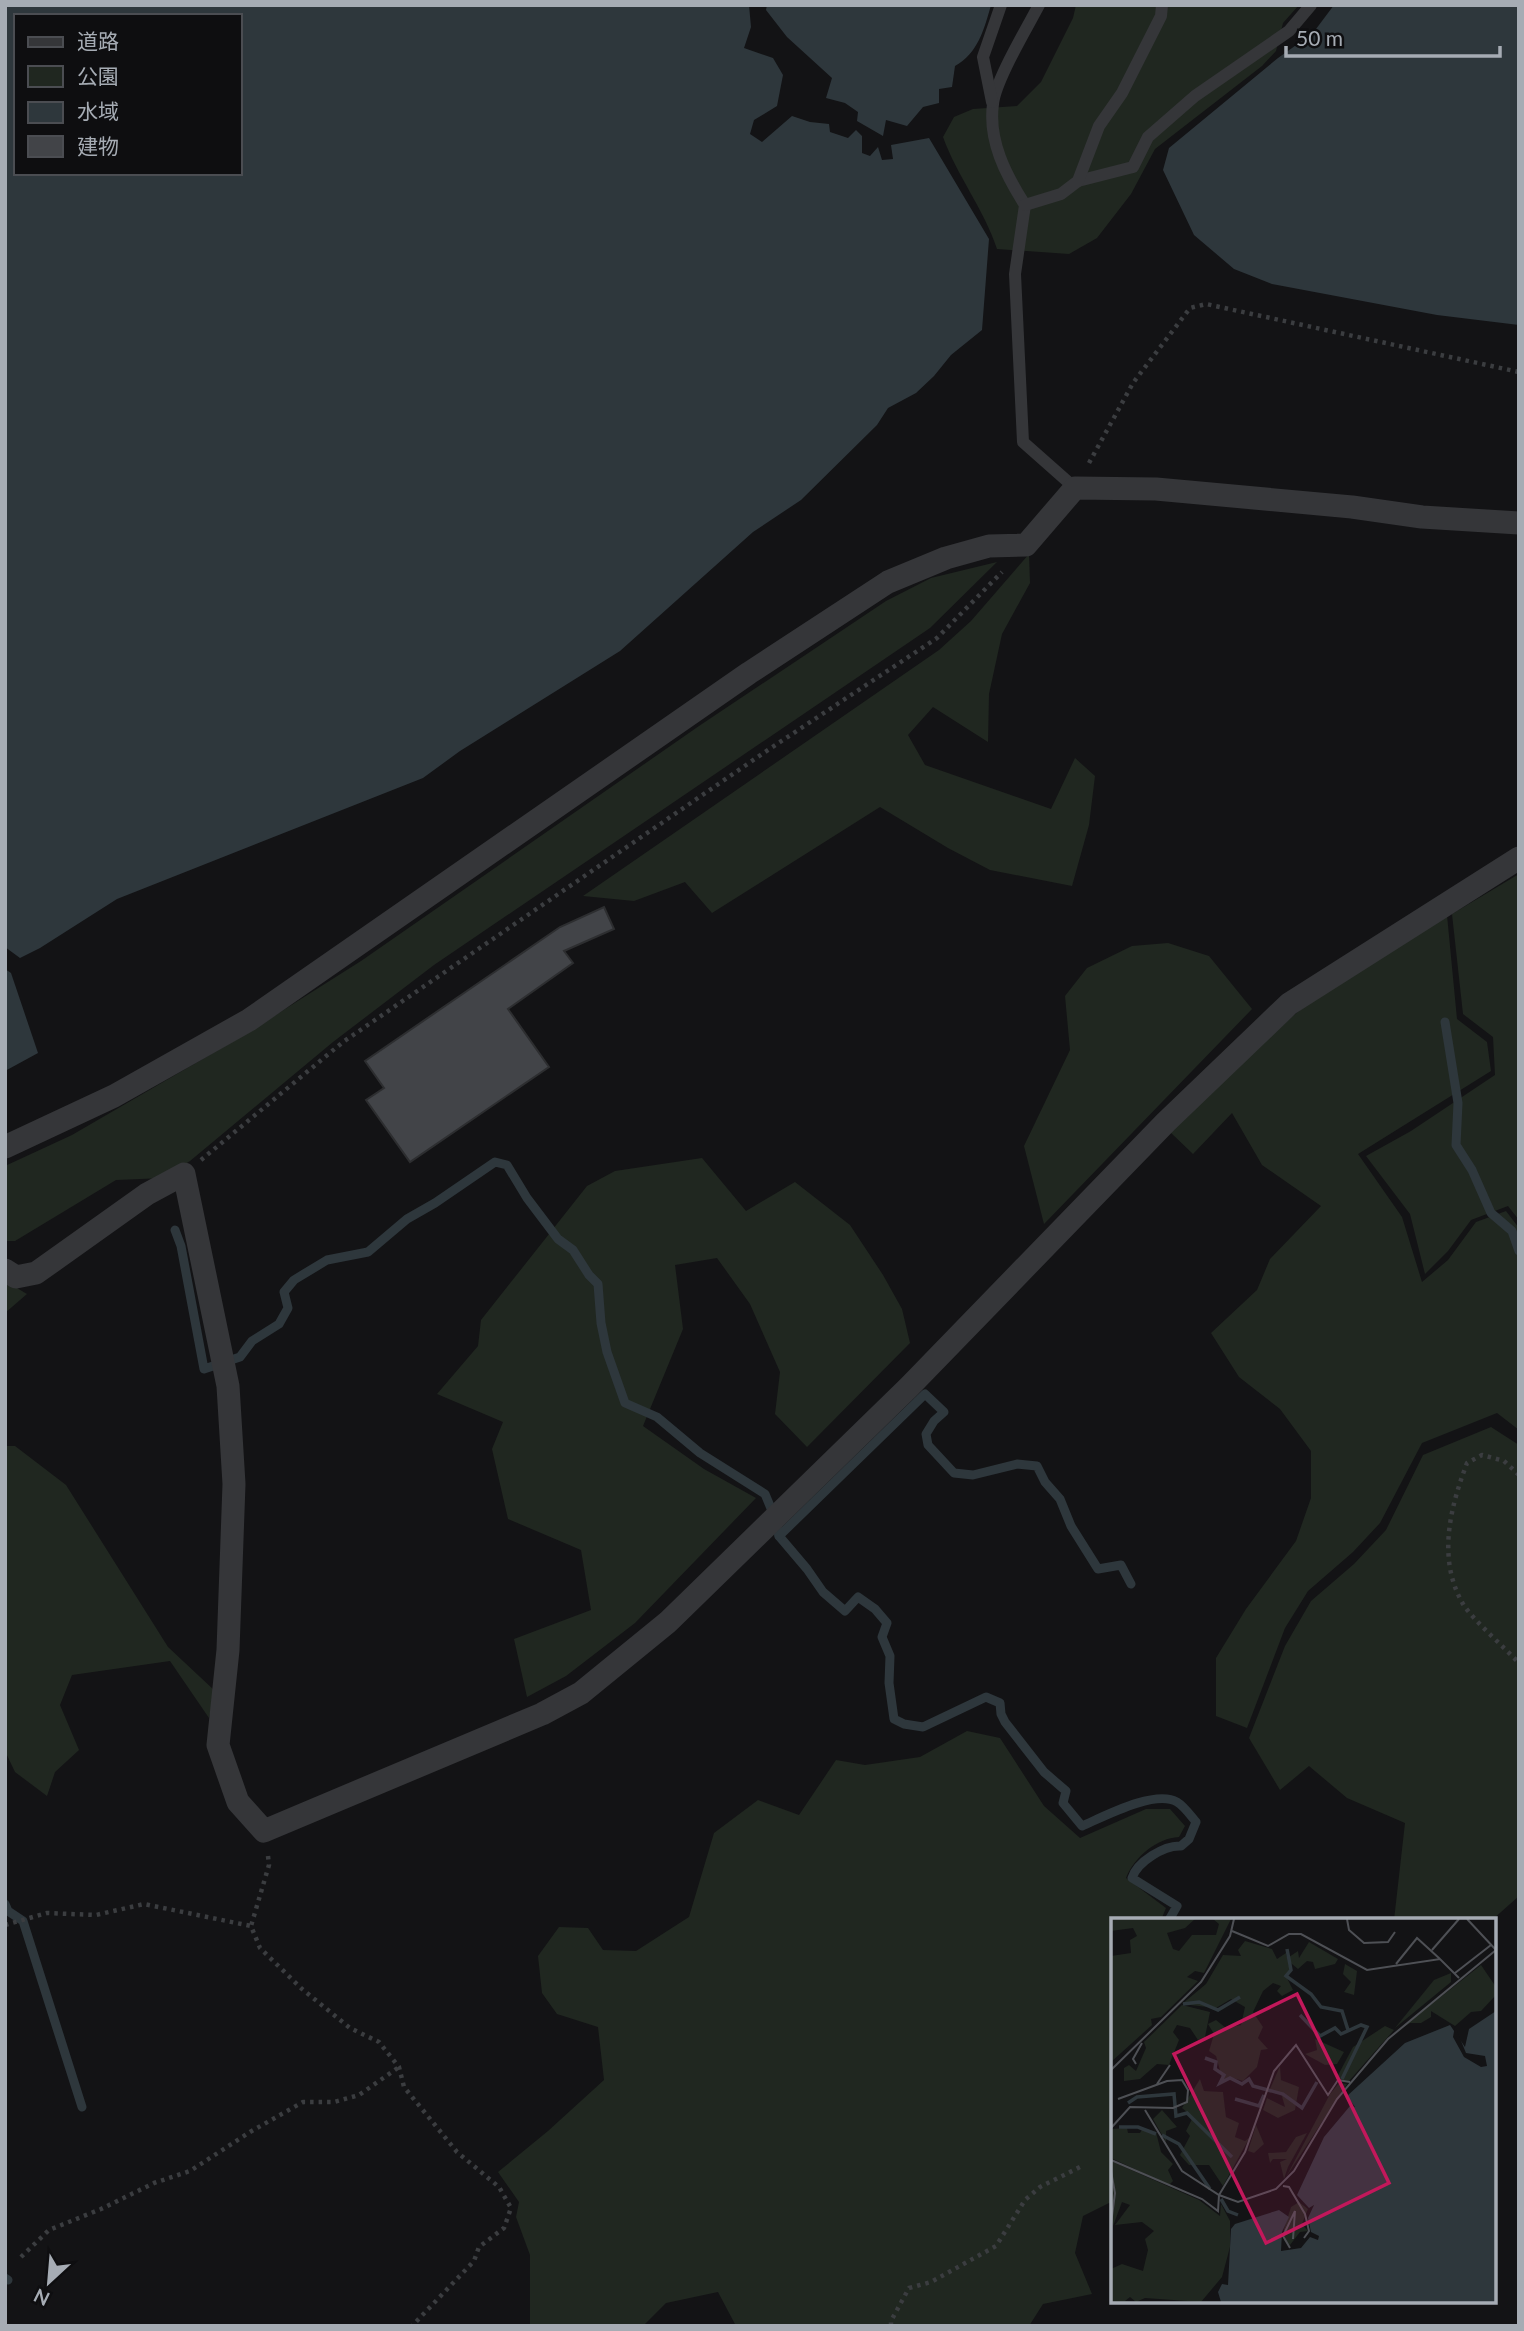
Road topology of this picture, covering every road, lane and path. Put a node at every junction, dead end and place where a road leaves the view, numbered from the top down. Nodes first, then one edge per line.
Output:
1 (1001, 5) edge
2 (1039, 5) edge
3 (1170, 5) edge
4 (1311, 5) edge
5 (1161, 10) edge
6 (992, 103) junction
7 (1078, 181) junction
8 (1025, 205) junction
9 (1519, 372) edge
10 (1075, 488) junction
11 (1519, 523) edge
12 (1026, 545) junction
13 (1519, 858) edge
14 (5, 1147) edge
15 (184, 1174) junction
16 (5, 1270) edge
17 (1519, 1475) edge
18 (1519, 1663) edge
19 (264, 1831) junction
20 (5, 1925) edge
21 (251, 1926) junction
22 (399, 2067) junction
23 (1084, 2165) dead end
24 (21, 2257) dead end
25 (412, 2326) edge
26 (891, 2326) edge

1 - 6 lane
2 - 6 lane
3 - 5 lane
4 - 7 lane
5 - 7 lane
6 - 8 lane
7 - 8 lane
8 - 10 lane
9 - 10 path
10 - 11 street
10 - 12 street
12 - 14 street
12 - 15 path
13 - 19 street
15 - 16 street
15 - 19 street
17 - 18 path
19 - 21 path
20 - 21 path
21 - 22 path
22 - 24 path
22 - 25 path
23 - 26 path

